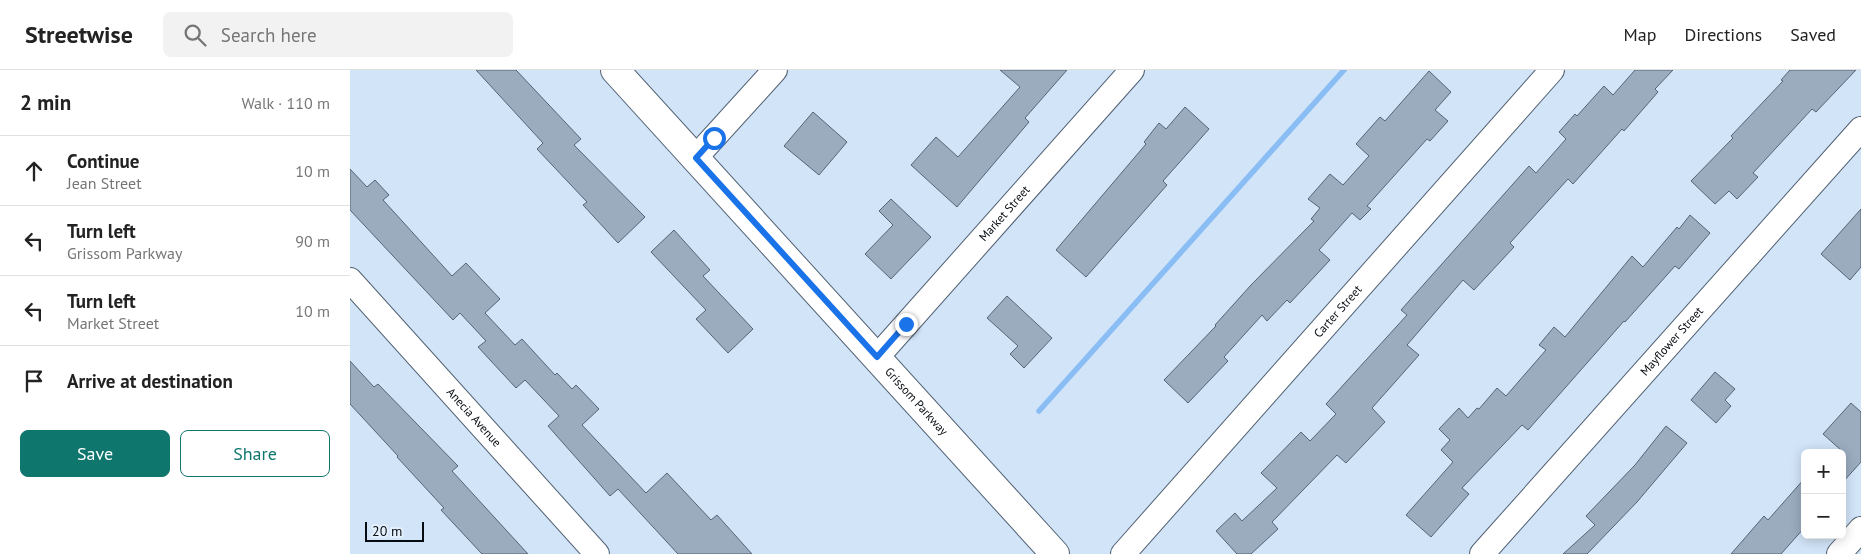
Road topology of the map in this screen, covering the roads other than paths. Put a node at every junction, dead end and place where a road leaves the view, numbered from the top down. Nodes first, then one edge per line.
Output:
1 (615, 70) edge
2 (775, 70) edge
3 (1132, 70) edge
4 (1552, 70) edge
5 (1861, 129) edge
6 (696, 158) junction
7 (350, 280) edge
8 (877, 357) junction
9 (1861, 529) edge
10 (597, 554) edge
11 (1055, 554) edge
12 (1123, 554) edge
13 (1482, 554) edge
14 (1839, 554) edge

1 - 6 main road, Grissom Parkway
2 - 6 street
3 - 8 street, Market Street
4 - 12 street, Carter Street
5 - 13 street, Mayflower Street
6 - 8 main road, Grissom Parkway
7 - 10 street, Anecia Avenue
8 - 11 main road, Grissom Parkway
9 - 14 street

